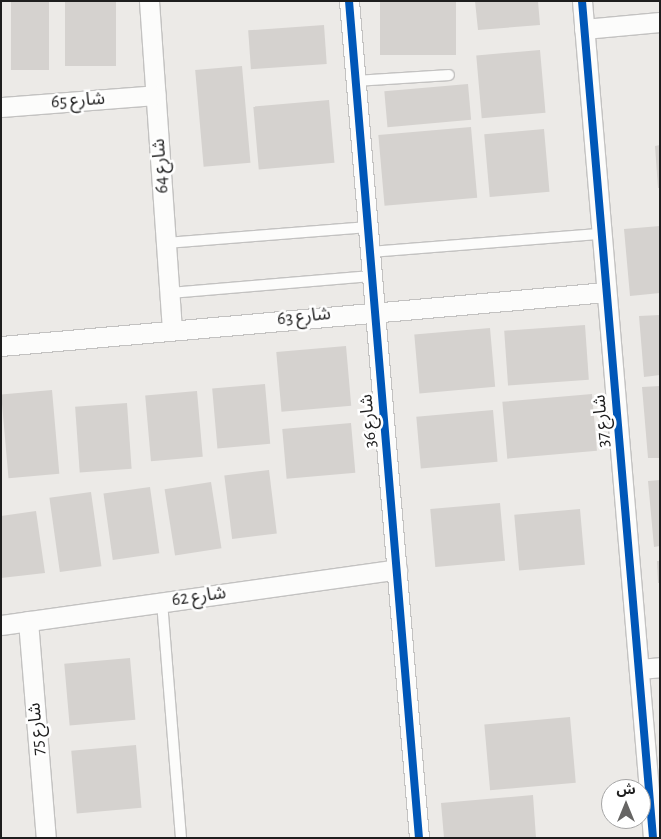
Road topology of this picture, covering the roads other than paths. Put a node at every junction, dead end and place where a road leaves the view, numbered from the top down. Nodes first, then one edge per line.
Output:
1 (149, 1) edge
2 (349, 1) edge
3 (582, 1) edge
4 (660, 22) edge
5 (584, 29) junction
6 (449, 74) dead end
7 (356, 81) junction
8 (156, 95) junction
9 (1, 107) edge
10 (368, 226) junction
11 (601, 234) junction
12 (166, 243) junction
13 (370, 252) junction
14 (372, 276) junction
15 (606, 292) junction
16 (170, 293) junction
17 (375, 310) junction
18 (172, 330) junction
19 (1, 346) edge
20 (397, 569) junction
21 (162, 602) junction
22 (28, 621) junction
23 (1, 625) edge
24 (660, 667) edge
25 (639, 669) junction
26 (46, 838) edge
27 (181, 838) edge
28 (419, 838) edge
29 (653, 838) edge

1 - 8 street, شارع 64
2 - 7 street, شارع 36
3 - 5 street, شارع 37
4 - 5 street
5 - 11 street, شارع 37
6 - 7 lane
7 - 10 street, شارع 36
8 - 9 street, شارع 65
8 - 12 street, شارع 64
10 - 12 lane
10 - 13 street, شارع 36
11 - 13 lane
11 - 15 street, شارع 37
12 - 16 street, شارع 64
13 - 14 street, شارع 36
14 - 16 lane
14 - 17 street, شارع 36
15 - 17 street, شارع 63
15 - 25 street, شارع 37
16 - 18 street, شارع 64
17 - 18 street, شارع 63
17 - 20 street, شارع 36
18 - 19 street, شارع 63
20 - 21 street, شارع 62
20 - 28 street, شارع 36
21 - 22 street, شارع 62
21 - 27 lane
22 - 23 street, شارع 62
22 - 26 street, شارع 75
24 - 25 street
25 - 29 street, شارع 37

